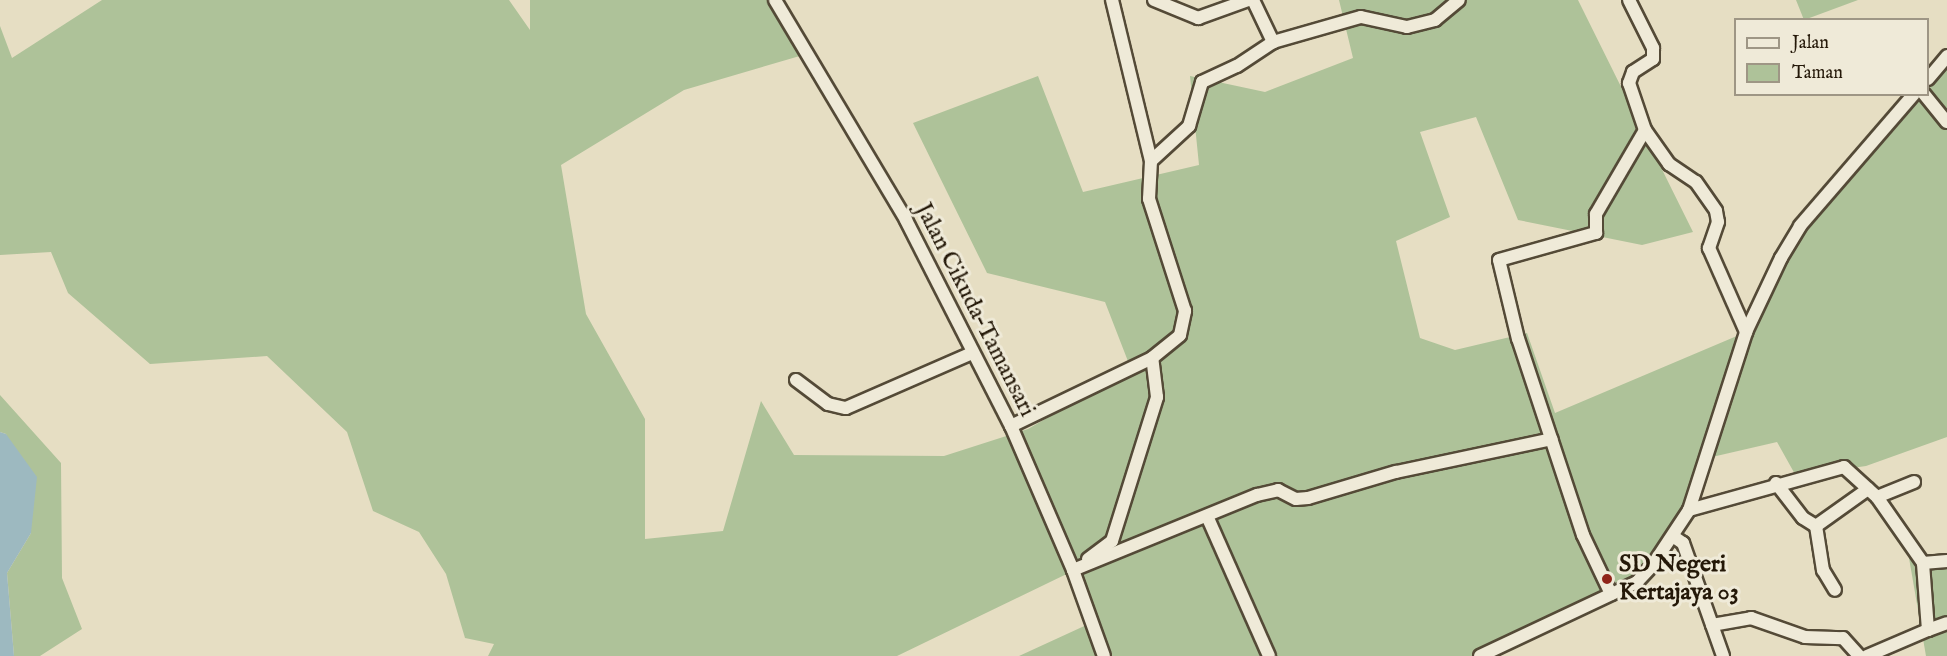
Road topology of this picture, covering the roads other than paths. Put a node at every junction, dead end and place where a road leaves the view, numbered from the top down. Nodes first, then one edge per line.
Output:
1 (775, 0) edge
2 (1112, 0) edge
3 (1154, 0) edge
4 (1248, 0) edge
5 (1253, 0) edge
6 (1459, 0) edge
7 (1629, 0) edge
8 (1273, 42) junction
9 (1947, 57) edge
10 (1929, 78) edge
11 (1912, 96) edge
12 (1926, 96) edge
13 (1947, 122) edge
14 (1645, 130) junction
15 (1151, 161) junction
16 (1746, 332) junction
17 (972, 353) junction
18 (1152, 357) junction
19 (796, 380) dead end
20 (1011, 426) junction
21 (1552, 439) junction
22 (1914, 482) dead end
23 (1776, 483) junction
24 (1873, 493) junction
25 (1689, 510) junction
26 (1207, 516) junction
27 (1815, 526) junction
28 (1674, 537) junction
29 (1947, 561) edge
30 (1923, 563) junction
31 (1073, 570) junction
32 (1835, 590) dead end
33 (1611, 594) junction
34 (1947, 623) edge
35 (1712, 625) junction
36 (1928, 630) junction
37 (1104, 656) edge
38 (1269, 656) edge
39 (1480, 656) edge
40 (1723, 656) edge
41 (1859, 656) edge
42 (1867, 656) edge

1 - 17 street, Jalan Cikuda–Tamansari
2 - 15 street
3 - 4 street
5 - 8 street
6 - 8 street
7 - 14 street
8 - 15 street
9 - 10 street
11 - 16 street
12 - 13 street
14 - 16 street
14 - 21 street
15 - 18 street
16 - 25 street
17 - 19 street
17 - 20 street, Jalan Cikuda–Tamansari
18 - 20 street
18 - 31 street
20 - 31 street, Jalan Cikuda–Tamansari
21 - 26 street
21 - 33 street
22 - 24 street
23 - 24 street
23 - 25 street
23 - 27 street
24 - 27 street
24 - 30 street
25 - 28 street
26 - 31 street
26 - 38 street
27 - 32 street
28 - 33 street
28 - 35 street
29 - 30 street
30 - 36 street
31 - 37 street, Jalan Cikuda–Tamansari
33 - 39 street
34 - 36 street
35 - 40 street
35 - 41 street
36 - 42 street

